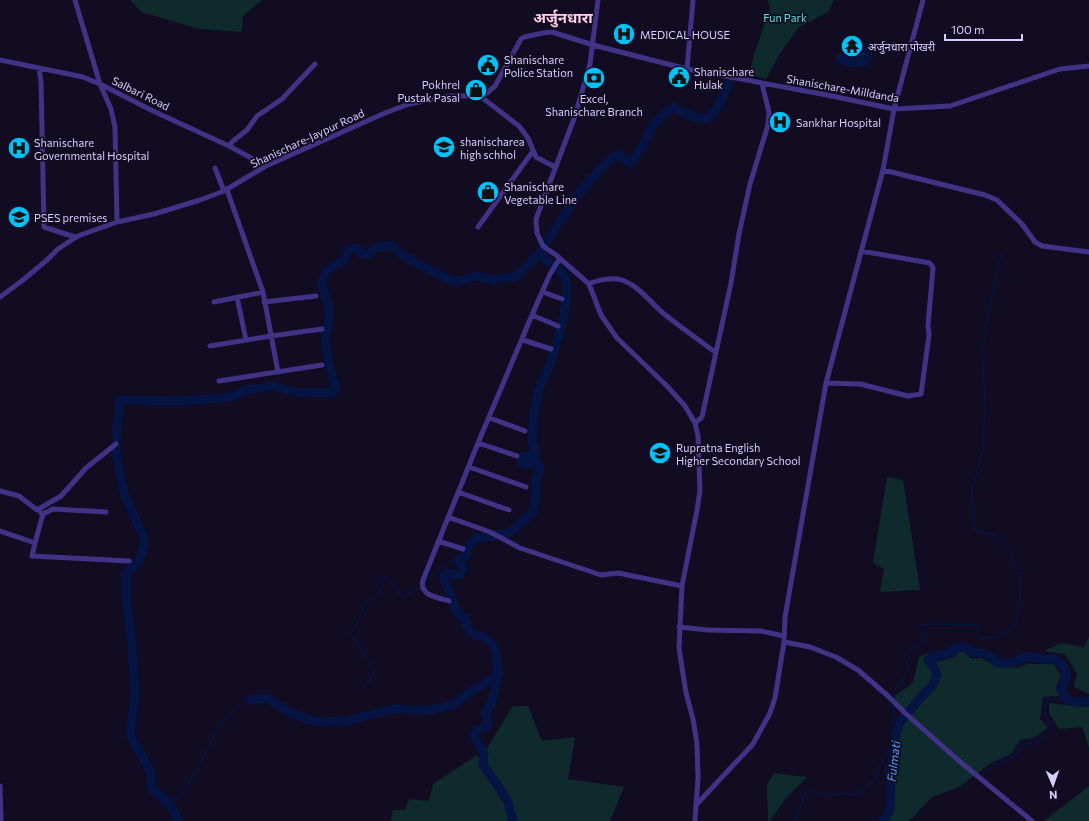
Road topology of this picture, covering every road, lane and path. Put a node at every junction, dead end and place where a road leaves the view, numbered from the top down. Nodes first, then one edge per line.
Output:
1 (75, 0) edge
2 (598, 0) edge
3 (693, 0) edge
4 (924, 0) edge
5 (593, 45) junction
6 (0, 60) edge
7 (316, 64) dead end
8 (1089, 66) edge
9 (39, 68) junction
10 (687, 69) junction
11 (100, 84) junction
12 (762, 84) junction
13 (480, 96) junction
14 (894, 109) junction
15 (229, 146) junction
16 (533, 151) junction
17 (266, 166) junction
18 (555, 167) junction
19 (215, 168) dead end
20 (883, 170) junction
21 (225, 190) junction
22 (117, 222) junction
23 (478, 227) dead end
24 (75, 237) junction
25 (861, 251) junction
26 (1089, 252) edge
27 (560, 258) junction
28 (589, 284) junction
29 (263, 292) junction
30 (543, 292) junction
31 (316, 296) dead end
32 (0, 297) edge
33 (237, 297) junction
34 (562, 299) dead end
35 (214, 302) dead end
36 (264, 302) junction
37 (532, 315) junction
38 (558, 326) dead end
39 (322, 329) dead end
40 (271, 336) junction
41 (246, 340) junction
42 (523, 340) junction
43 (210, 346) dead end
44 (551, 349) dead end
45 (716, 352) junction
46 (322, 365) dead end
47 (278, 372) junction
48 (219, 381) dead end
49 (826, 383) junction
50 (490, 418) junction
51 (695, 423) junction
52 (525, 431) dead end
53 (478, 443) junction
54 (116, 444) dead end
55 (517, 456) dead end
56 (468, 467) junction
57 (526, 487) dead end
58 (0, 491) edge
59 (458, 492) junction
60 (37, 510) junction
61 (509, 510) dead end
62 (106, 512) dead end
63 (43, 514) junction
64 (448, 517) junction
65 (0, 530) edge
66 (438, 541) junction
67 (35, 543) junction
68 (463, 549) dead end
69 (129, 561) dead end
70 (682, 586) junction
71 (449, 601) dead end
72 (679, 627) junction
73 (784, 639) junction
74 (0, 786) edge
75 (696, 805) junction
76 (1, 821) edge
77 (695, 821) edge
78 (1032, 821) edge

1 - 11 street
2 - 5 street
3 - 10 street
4 - 14 street
5 - 10 street, Shanischare-Milldanda
5 - 13 street
5 - 18 street
6 - 9 street, Salbari Road
7 - 15 street
8 - 14 street, Shanischare-Milldanda
9 - 11 street, Salbari Road
9 - 24 street
10 - 12 street, Shanischare-Milldanda
11 - 15 street, Salbari Road
11 - 22 street
12 - 14 street, Shanischare-Milldanda
12 - 45 street
13 - 16 street
13 - 17 street, Shanischare-Jaypur Road
14 - 20 street
15 - 17 street, Salbari Road
16 - 18 street
16 - 23 street
17 - 21 street, Shanischare-Jaypur Road
18 - 27 street
19 - 21 street
20 - 25 street
20 - 26 street
21 - 22 street, Shanischare-Jaypur Road
21 - 29 street
22 - 24 street, Shanischare-Jaypur Road
24 - 32 street, Shanischare-Jaypur Road
25 - 49 street
25 - 49 street
27 - 28 street
27 - 30 street
28 - 45 street
28 - 51 street
29 - 33 street
29 - 36 street
30 - 34 street
30 - 37 street
31 - 36 street
33 - 35 street
33 - 41 street
36 - 40 street
37 - 38 street
37 - 42 street
39 - 40 street
40 - 41 street
40 - 47 street
41 - 43 street
42 - 44 street
42 - 50 street
45 - 51 street
46 - 47 street
47 - 48 street
49 - 73 street
50 - 52 street
50 - 53 street
51 - 70 street
53 - 55 street
53 - 56 street
54 - 60 street
56 - 57 street
56 - 59 street
58 - 60 street
59 - 61 street
59 - 64 street
60 - 63 street
62 - 63 street
63 - 67 street
64 - 66 street
64 - 70 street
65 - 67 street
66 - 68 street
66 - 71 street
67 - 69 street
70 - 72 street
72 - 73 street
72 - 75 street
73 - 75 street
73 - 78 street
74 - 76 street
75 - 77 street

